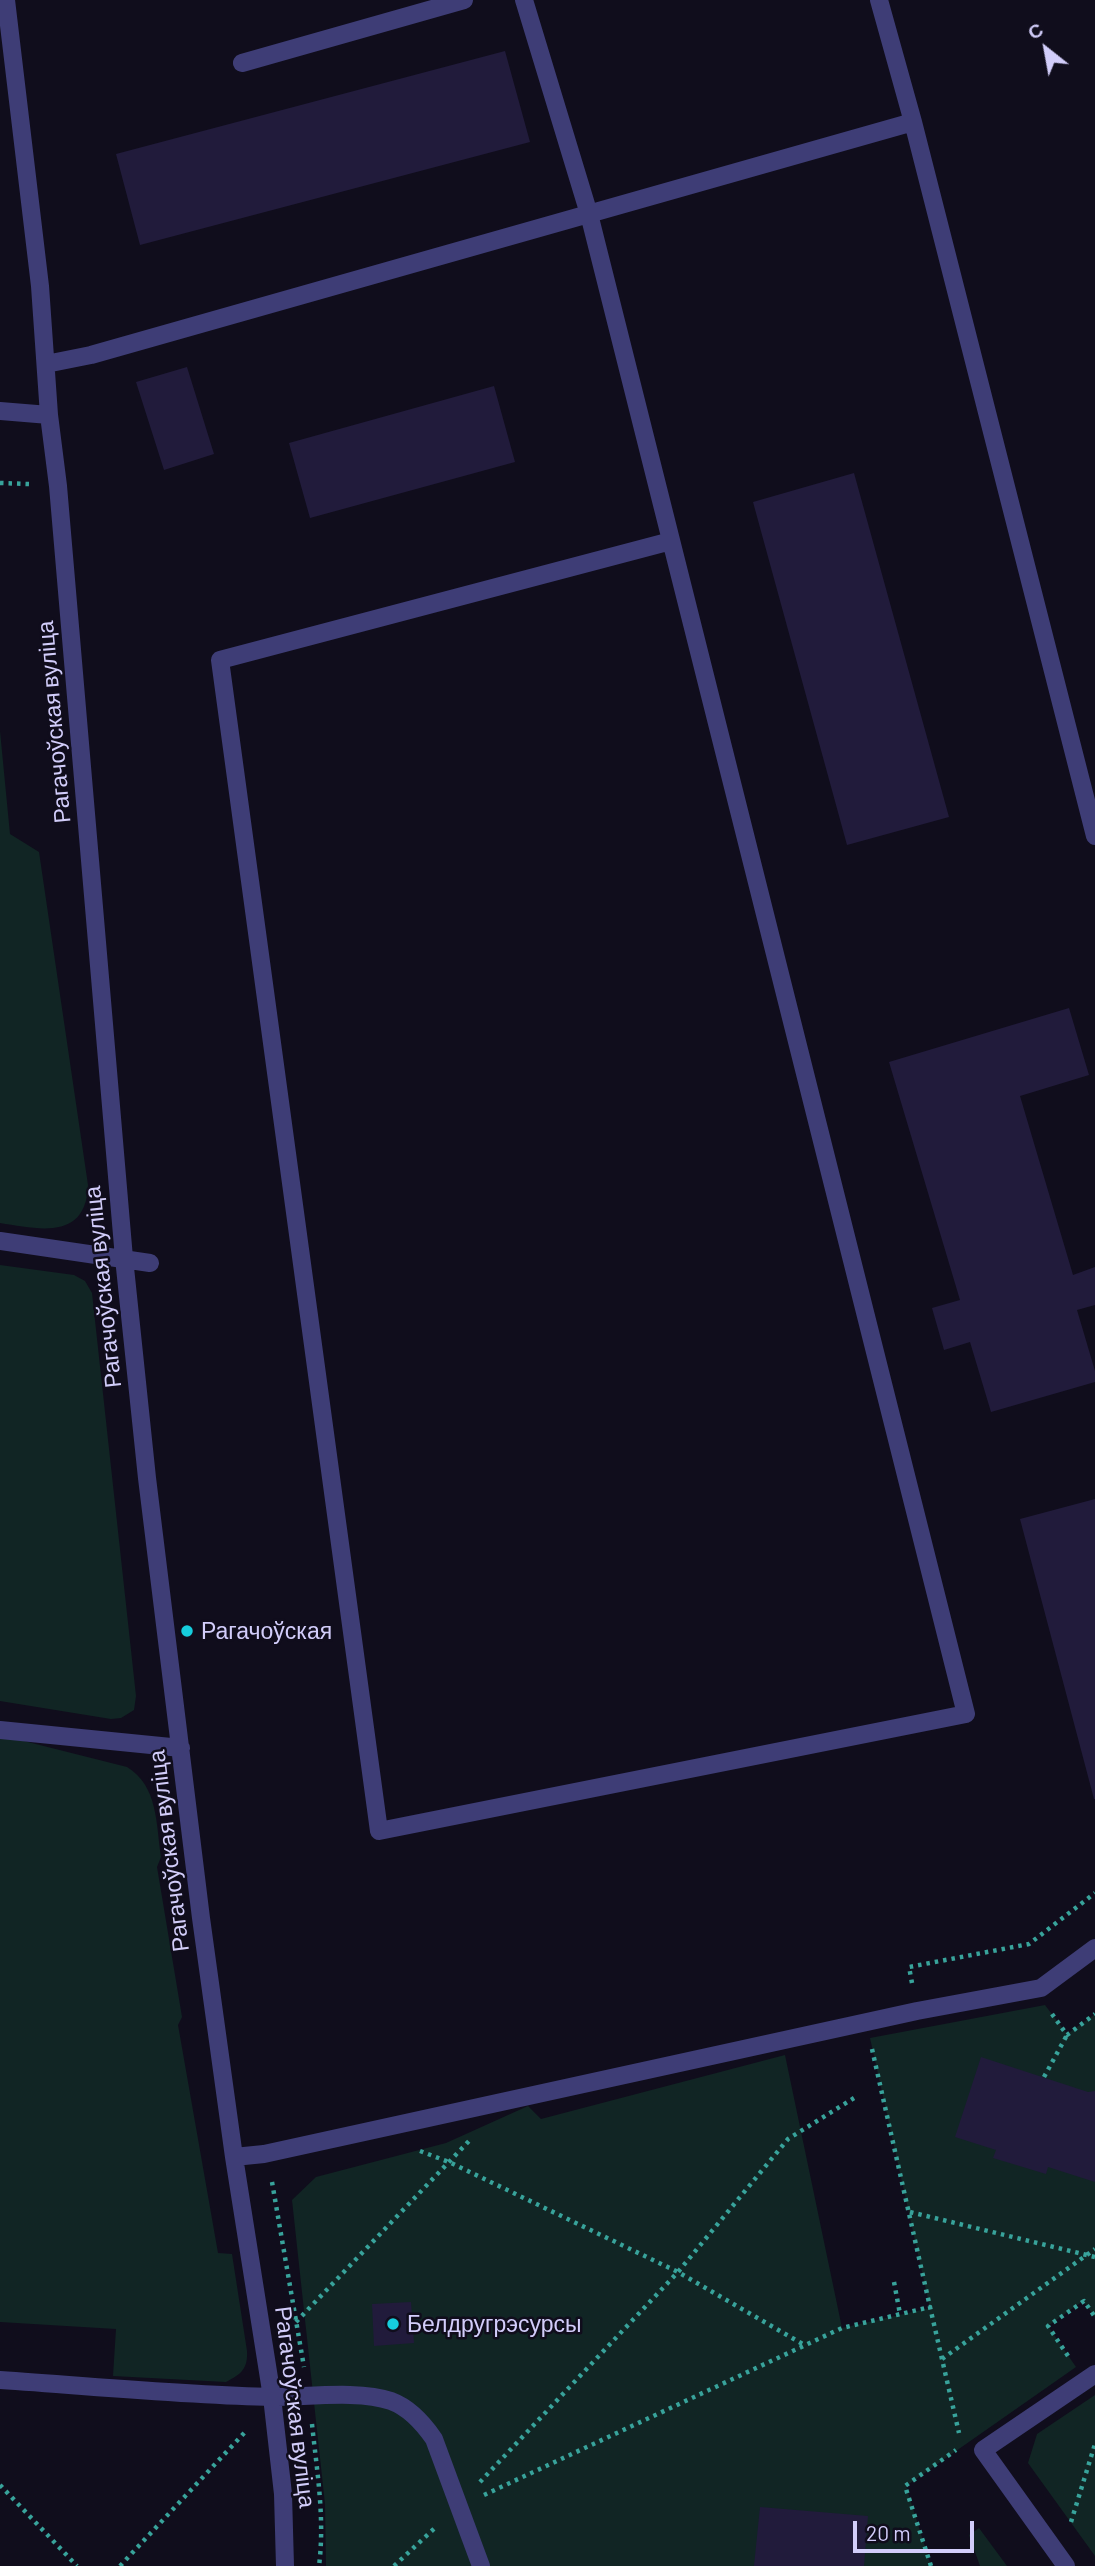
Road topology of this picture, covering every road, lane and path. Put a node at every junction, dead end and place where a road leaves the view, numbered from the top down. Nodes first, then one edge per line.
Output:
1 (6, 0) edge
2 (464, 0) edge
3 (524, 0) edge
4 (880, 0) edge
5 (242, 63) dead end
6 (914, 122) junction
7 (589, 214) junction
8 (47, 364) junction
9 (0, 411) edge
10 (49, 415) junction
11 (671, 541) junction
12 (1089, 790) edge
13 (1095, 836) edge
14 (0, 1241) edge
15 (124, 1258) junction
16 (150, 1263) dead end
17 (0, 1730) edge
18 (181, 1748) junction
19 (1095, 1948) edge
20 (1045, 2005) dead end
21 (1095, 2014) edge
22 (1067, 2035) junction
23 (870, 2038) dead end
24 (1044, 2077) dead end
25 (854, 2098) dead end
26 (474, 2136) dead end
27 (414, 2149) dead end
28 (234, 2157) junction
29 (449, 2162) junction
30 (910, 2212) junction
31 (1095, 2249) edge
32 (1087, 2255) junction
33 (1095, 2257) edge
34 (678, 2272) junction
35 (894, 2283) dead end
36 (930, 2308) junction
37 (900, 2314) junction
38 (1095, 2317) edge
39 (296, 2322) dead end
40 (807, 2346) junction
41 (1069, 2357) dead end
42 (942, 2359) junction
43 (1095, 2374) edge
44 (0, 2380) edge
45 (272, 2397) junction
46 (254, 2422) dead end
47 (1095, 2444) edge
48 (0, 2485) edge
49 (457, 2506) junction
50 (1071, 2523) dead end
51 (77, 2566) edge
52 (120, 2566) edge
53 (285, 2566) edge
54 (394, 2566) edge
55 (481, 2566) edge
56 (931, 2566) edge
57 (1066, 2566) edge

1 - 8 street, Рагачоўская вуліца
2 - 5 street
3 - 7 street
4 - 6 street
6 - 7 street
6 - 12 street
7 - 8 street
7 - 11 street
8 - 10 street, Рагачоўская вуліца
9 - 10 street
10 - 15 street, Рагачоўская вуліца
11 - 11 street
12 - 13 street
14 - 15 street
15 - 16 street
15 - 18 street, Рагачоўская вуліца
17 - 18 street
18 - 28 street, Рагачоўская вуліца
19 - 28 street
20 - 22 path
21 - 22 path
22 - 24 path
23 - 30 path
25 - 34 path
26 - 29 path
27 - 29 path
28 - 45 street, Рагачоўская вуліца
29 - 34 path
29 - 39 path
30 - 32 path
30 - 36 path
31 - 32 path
32 - 33 path
32 - 42 path
34 - 40 path
34 - 49 path
35 - 37 path
36 - 37 path
36 - 42 path
37 - 40 path
38 - 41 path
40 - 49 path
42 - 56 path
43 - 57 street
44 - 45 street
45 - 49 street
45 - 53 street, Рагачоўская вуліца
46 - 52 path
47 - 50 path
48 - 51 path
49 - 54 path
49 - 55 street

